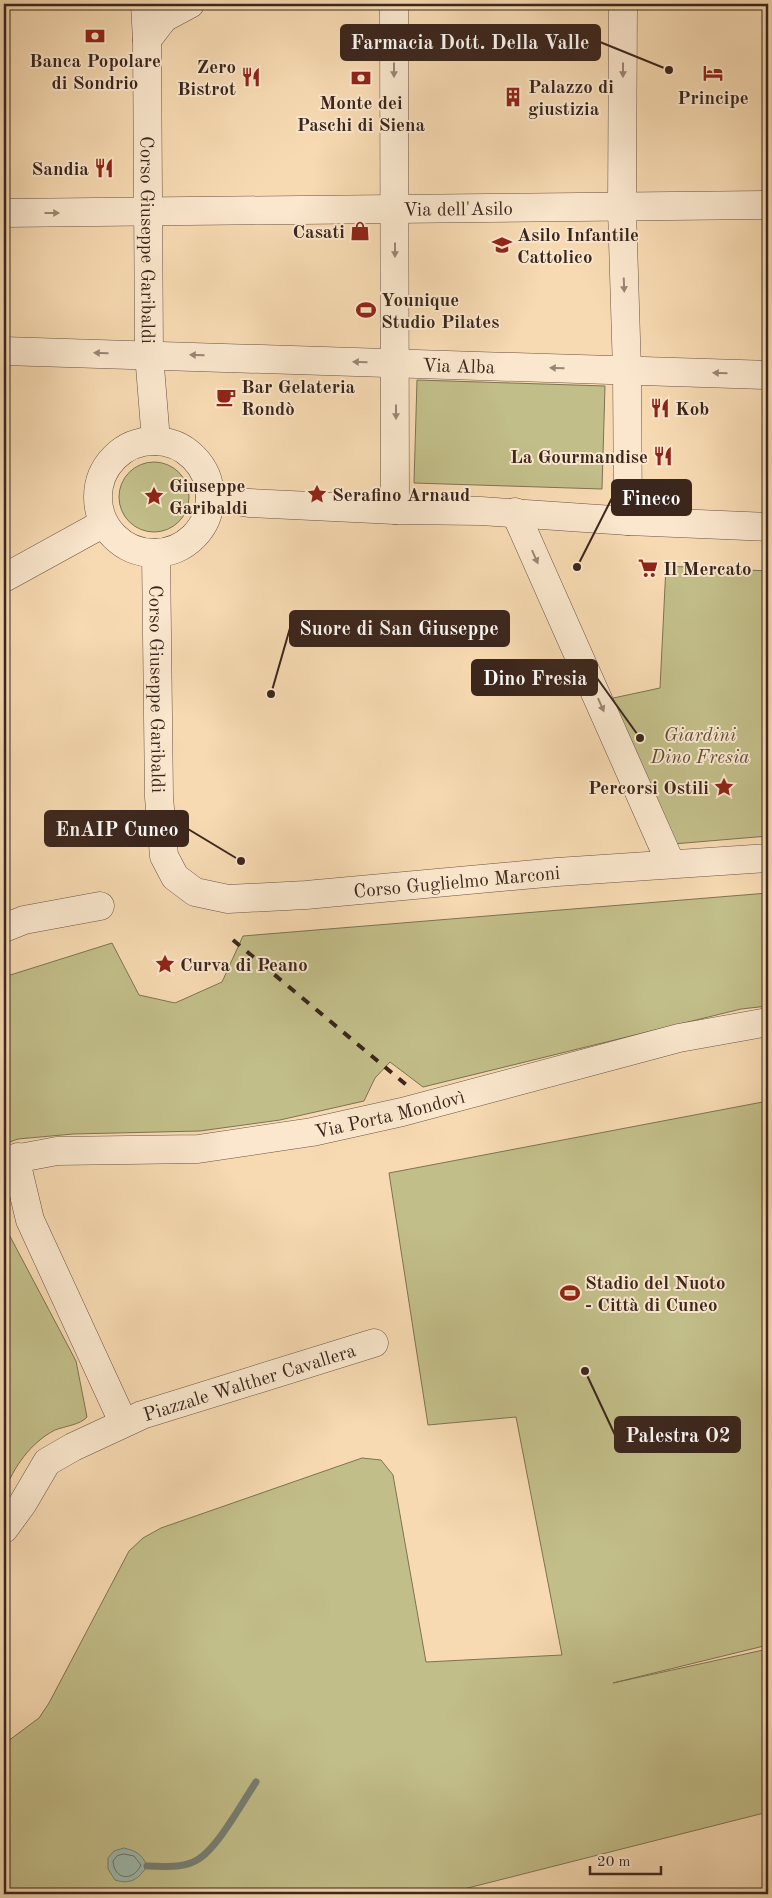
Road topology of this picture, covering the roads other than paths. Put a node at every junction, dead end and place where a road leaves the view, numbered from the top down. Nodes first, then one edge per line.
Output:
1 (144, 4) edge
2 (190, 4) edge
3 (394, 4) edge
4 (623, 4) edge
5 (147, 40) junction
6 (768, 205) edge
7 (622, 208) junction
8 (395, 209) junction
9 (147, 212) junction
10 (4, 213) edge
11 (4, 351) edge
12 (149, 354) junction
13 (396, 363) junction
14 (627, 371) junction
15 (768, 375) edge
16 (156, 441) junction
17 (210, 498) junction
18 (395, 510) junction
19 (515, 512) junction
20 (628, 521) junction
21 (104, 524) junction
22 (768, 527) edge
23 (156, 553) junction
24 (4, 578) edge
25 (164, 856) joint
26 (768, 858) edge
27 (672, 864) junction
28 (100, 906) dead end
29 (4, 928) edge
30 (768, 1022) edge
31 (11, 1159) edge
32 (374, 1343) dead end
33 (123, 1422) junction
34 (4, 1529) edge

1 - 5 street, Corso Giuseppe Garibaldi
2 - 5 street
3 -> 8 street
4 -> 7 street
5 - 9 street, Corso Giuseppe Garibaldi
6 - 7 street, Via dell'Asilo
7 - 8 street, Via dell'Asilo
7 -> 14 street
8 - 9 street, Via dell'Asilo
8 -> 13 street
10 -> 9 street, Via dell'Asilo
9 - 12 street, Corso Giuseppe Garibaldi
12 -> 11 street, Via Alba
13 -> 12 street, Via Alba
12 - 16 street, Corso Giuseppe Garibaldi
14 -> 13 street, Via Alba
13 -> 18 street
15 -> 14 street, Via Alba
14 - 20 street
16 - 17 street
16 - 21 street
17 - 18 street
17 - 23 street
18 - 19 street
19 - 20 street
19 -> 27 street
20 - 22 street
21 - 23 street
21 - 24 street
23 - 25 street, Corso Giuseppe Garibaldi
25 - 27 street, Corso Guglielmo Marconi
26 - 27 street, Corso Guglielmo Marconi
28 - 29 street
30 - 31 street, Via Porta Mondovì
31 - 33 street, Piazzale Walther Cavallera
32 - 33 street, Piazzale Walther Cavallera
33 - 34 street, Piazzale Walther Cavallera

